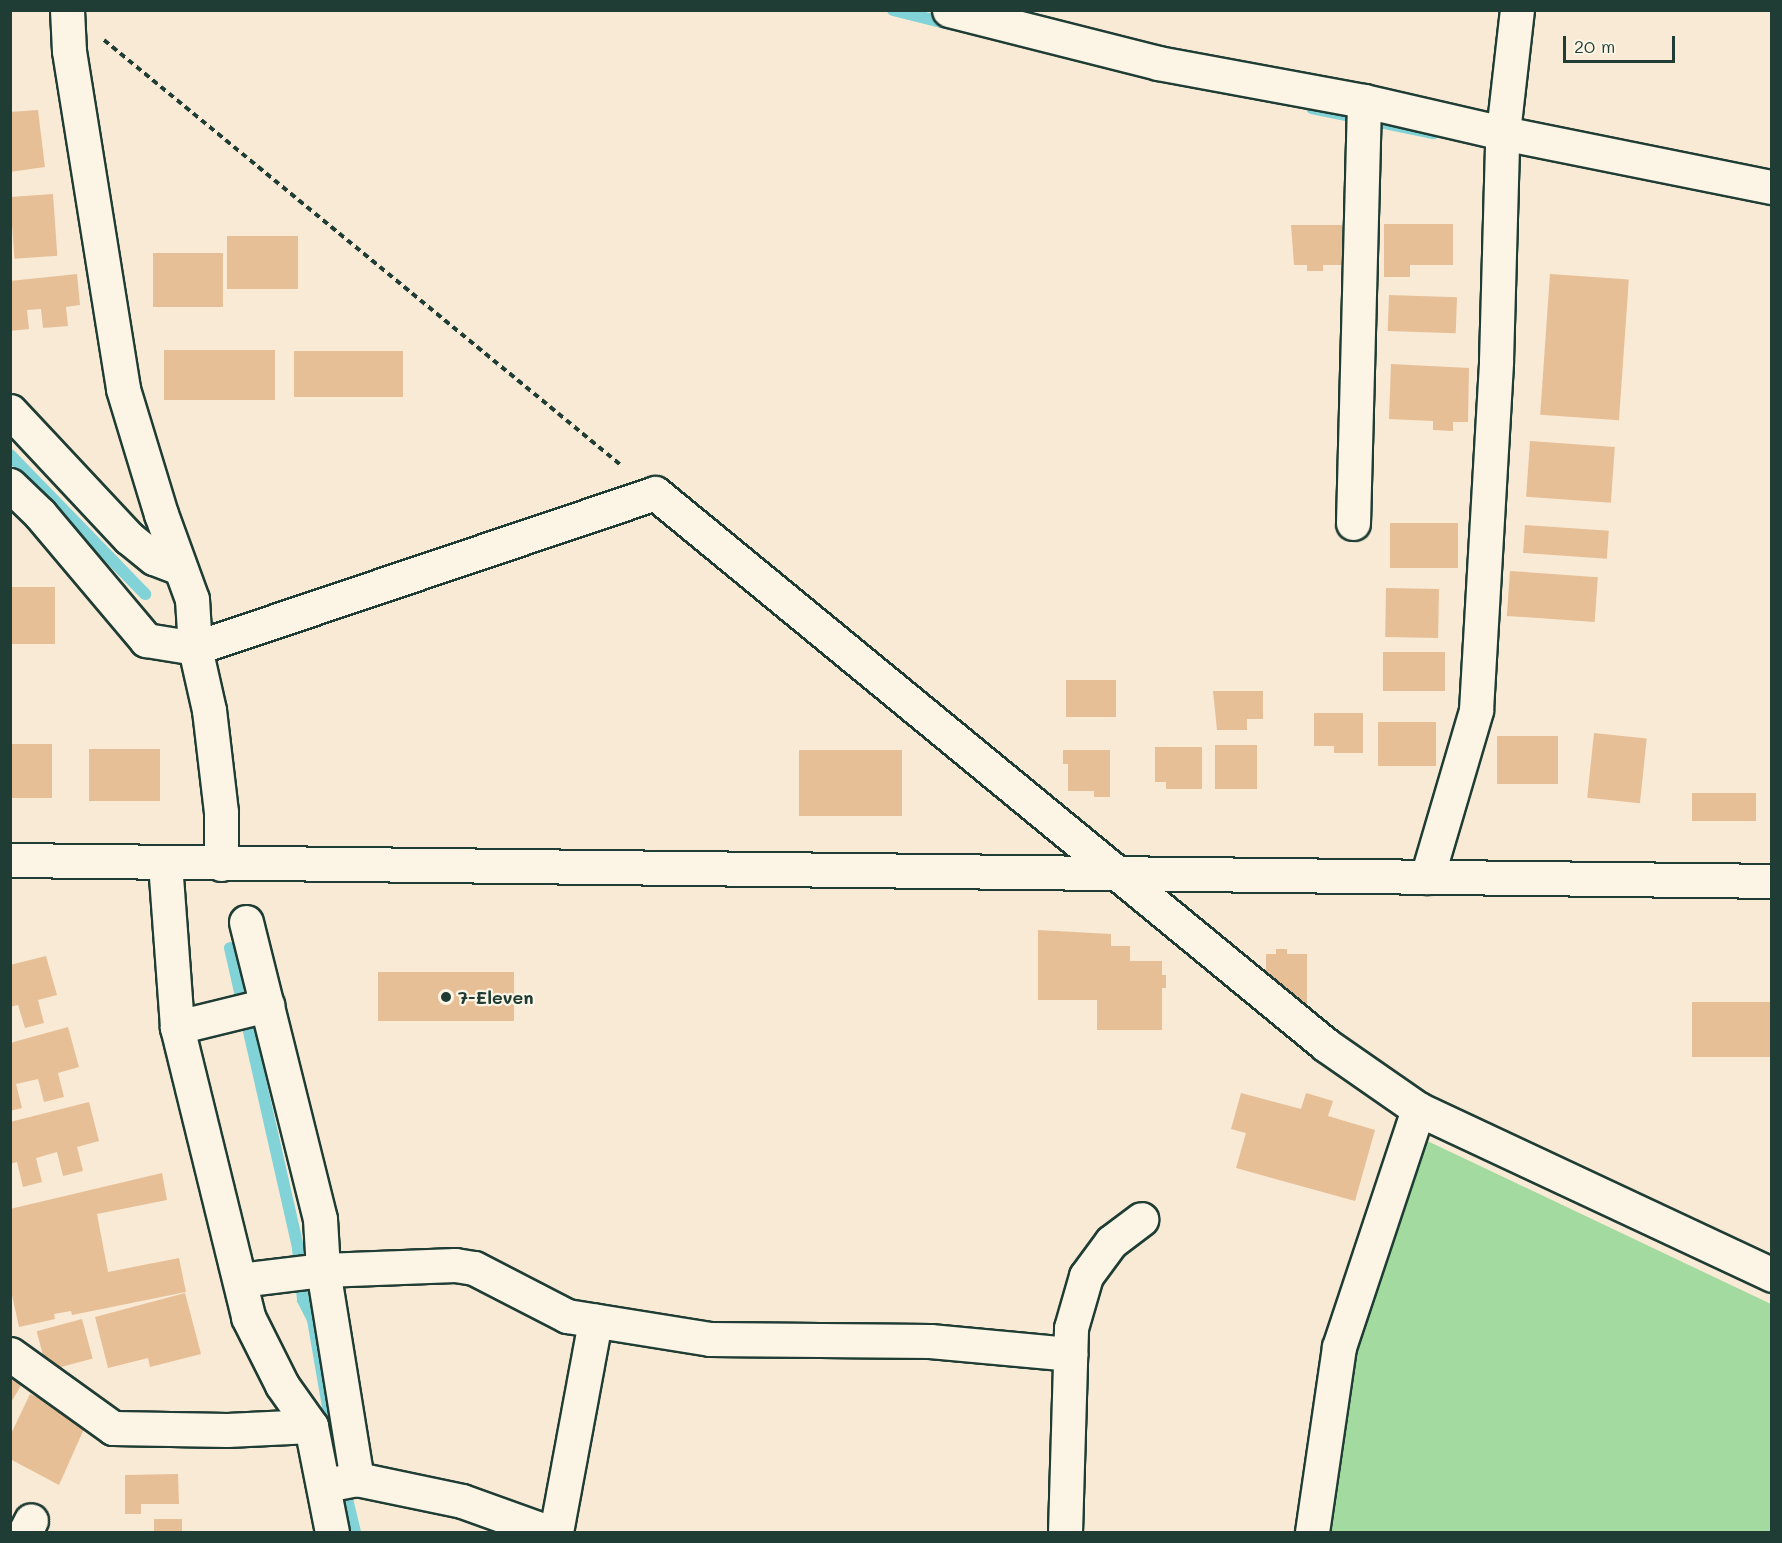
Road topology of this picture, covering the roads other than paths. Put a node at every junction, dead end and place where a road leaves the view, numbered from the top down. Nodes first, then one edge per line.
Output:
1 (67, 10) edge
2 (949, 10) edge
3 (1517, 10) edge
4 (1364, 115) junction
5 (1502, 145) junction
6 (1772, 187) edge
7 (10, 411) edge
8 (10, 485) edge
9 (1353, 523) dead end
10 (180, 568) junction
11 (195, 648) junction
12 (10, 860) edge
13 (165, 863) junction
14 (221, 864) junction
15 (1115, 874) junction
16 (1427, 877) junction
17 (1772, 881) edge
18 (246, 922) dead end
19 (251, 1009) junction
20 (177, 1027) junction
21 (1418, 1109) junction
22 (1141, 1219) dead end
23 (308, 1271) junction
24 (1772, 1275) edge
25 (240, 1280) junction
26 (595, 1321) junction
27 (10, 1354) edge
28 (1070, 1354) junction
29 (311, 1426) junction
30 (340, 1483) junction
31 (332, 1533) edge
32 (548, 1533) edge
33 (556, 1533) edge
34 (1065, 1533) edge
35 (1312, 1533) edge

1 - 10 street
2 - 4 street
3 - 5 street
4 - 5 street
4 - 9 street
5 - 6 street
5 - 16 street
7 - 10 street
8 - 11 street
10 - 11 street
11 - 14 street
11 - 15 street
12 - 13 street
13 - 14 street
13 - 20 street
14 - 15 street
15 - 16 street
15 - 21 street
16 - 17 street
18 - 19 street
19 - 20 street
19 - 23 street
20 - 25 street
21 - 24 street
21 - 35 street
22 - 28 street
23 - 25 street
23 - 26 street
23 - 30 street
25 - 29 street
26 - 28 street
26 - 33 street
27 - 29 street
28 - 34 street
29 - 30 street
30 - 31 street
30 - 32 street

